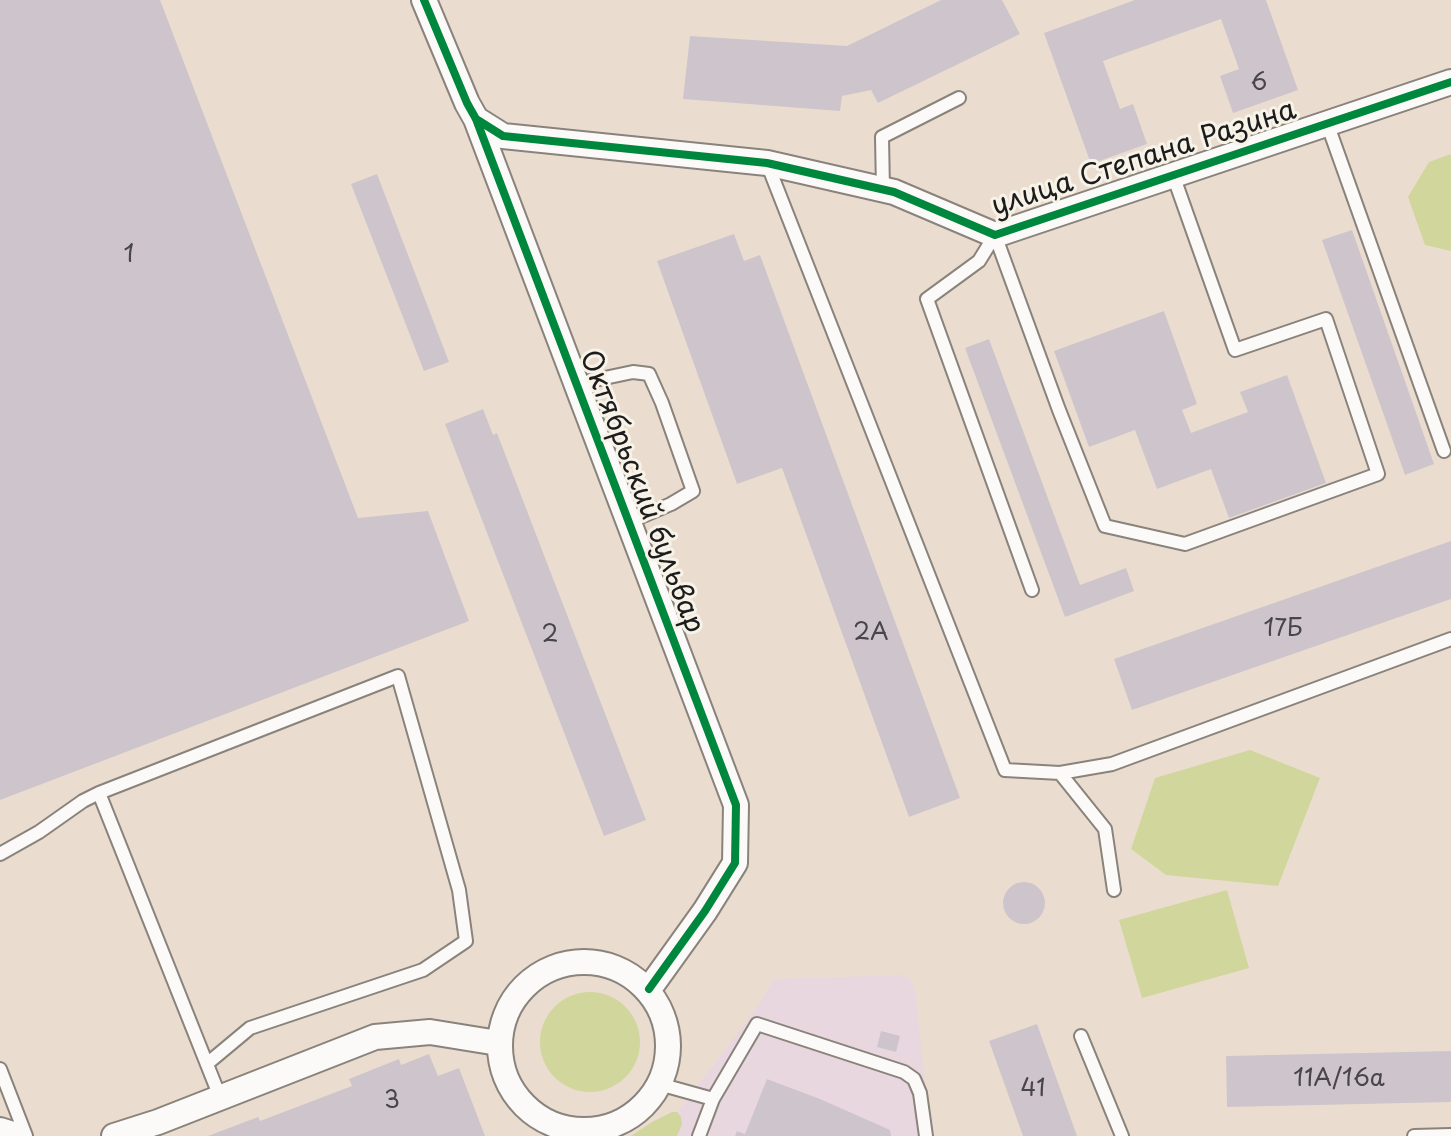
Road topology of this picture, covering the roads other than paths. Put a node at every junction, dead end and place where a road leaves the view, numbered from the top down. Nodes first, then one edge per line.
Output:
1 (424, 0) edge
2 (1451, 82) edge
3 (959, 98) dead end
4 (476, 119) junction
5 (1327, 123) junction
6 (767, 163) junction
7 (1173, 175) junction
8 (883, 190) junction
9 (995, 235) junction
10 (576, 384) junction
11 (1444, 451) dead end
12 (629, 522) junction
13 (1032, 590) dead end
14 (1451, 639) edge
15 (1060, 773) junction
16 (99, 793) junction
17 (0, 854) edge
18 (1114, 890) dead end
19 (649, 989) junction
20 (1081, 1036) dead end
21 (498, 1043) junction
22 (208, 1063) junction
23 (0, 1069) edge
24 (659, 1084) junction
25 (220, 1097) junction
26 (713, 1099) junction
27 (0, 1130) edge
28 (575, 1133) edge
29 (1451, 1135) edge
30 (19, 1136) edge
31 (26, 1136) edge
32 (114, 1136) edge
33 (699, 1136) edge
34 (926, 1136) edge
35 (1122, 1136) edge
36 (1414, 1136) edge

1 - 4 street, Октябрьский бульвар
2 - 5 street, улица Степана Разина
3 - 8 lane
4 - 6 street, улица Степана Разина
4 - 10 street, Октябрьский бульвар
5 - 7 street, улица Степана Разина
5 - 11 lane
6 - 8 street, улица Степана Разина
6 - 15 lane
7 - 9 street, улица Степана Разина
7 - 9 lane
8 - 9 street, улица Степана Разина
9 - 13 lane
10 - 12 street, Октябрьский бульвар
10 - 12 lane
12 - 19 street, Октябрьский бульвар
14 - 15 lane
15 - 18 lane
16 - 17 lane
16 - 22 lane
16 - 22 lane
19 - 21 street
19 - 24 street
20 - 35 lane
21 - 25 street
21 - 28 street
22 - 25 lane
23 - 31 lane
24 - 26 lane
24 - 28 street
25 - 32 street
26 - 33 lane
26 - 34 lane
27 - 30 street
29 - 36 lane

